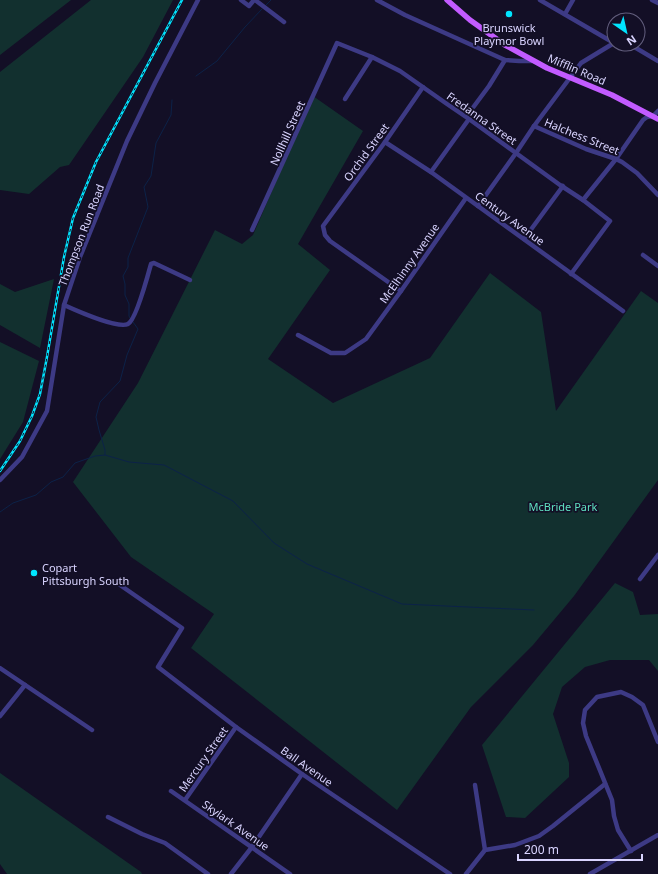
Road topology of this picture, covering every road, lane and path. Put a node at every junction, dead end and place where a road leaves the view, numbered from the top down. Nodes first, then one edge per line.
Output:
1 (198, 0) edge
2 (241, 0) edge
3 (255, 0) edge
4 (377, 0) edge
5 (447, 0) edge
6 (540, 0) edge
7 (573, 0) edge
8 (652, 0) edge
9 (658, 3) edge
10 (565, 14) junction
11 (284, 22) dead end
12 (606, 38) edge
13 (337, 44) joint
14 (606, 48) edge
15 (643, 52) edge
16 (372, 57) junction
17 (505, 60) junction
18 (532, 61) junction
19 (658, 61) edge
20 (570, 77) junction
21 (423, 87) junction
22 (345, 99) dead end
23 (658, 111) edge
24 (655, 118) edge
25 (469, 119) junction
26 (534, 126) junction
27 (385, 142) junction
28 (516, 153) junction
29 (616, 159) junction
30 (431, 172) junction
31 (563, 186) junction
32 (658, 195) edge
33 (466, 198) junction
34 (583, 200) junction
35 (478, 206) junction
36 (252, 230) dead end
37 (524, 239) junction
38 (643, 255) dead end
39 (658, 266) edge
40 (571, 274) junction
41 (190, 280) dead end
42 (400, 291) junction
43 (64, 305) junction
44 (623, 311) dead end
45 (298, 334) dead end
46 (0, 480) edge
47 (658, 554) edge
48 (640, 580) dead end
49 (120, 585) dead end
50 (0, 668) edge
51 (25, 685) junction
52 (0, 716) edge
53 (236, 727) junction
54 (92, 730) dead end
55 (658, 742) edge
56 (302, 774) junction
57 (605, 784) junction
58 (476, 785) dead end
59 (171, 791) dead end
60 (185, 800) junction
61 (108, 816) dead end
62 (658, 835) edge
63 (252, 847) junction
64 (485, 850) junction
65 (631, 851) junction
66 (208, 874) edge
67 (231, 874) edge
68 (290, 874) edge
69 (450, 874) edge
70 (466, 874) edge
71 (590, 874) edge

1 - 43 street, Thompson Run Road
2 - 3 street
3 - 11 street
4 - 17 street, Mifflin Road
5 - 18 main road
6 - 10 street
7 - 10 street
8 - 9 street
10 - 12 street
13 - 16 street, Fredanna Street
13 - 36 street, Nollhill Street
14 - 20 street
15 - 19 street
16 - 21 street, Fredanna Street
16 - 22 street
17 - 18 street, Mifflin Road
17 - 25 street
18 - 20 main road, Mifflin Road
20 - 24 main road, Mifflin Road
20 - 26 street
21 - 25 street, Fredanna Street
21 - 27 street, Orchid Street
23 - 24 street
24 - 29 street
25 - 28 street, Fredanna Street
25 - 30 street
26 - 28 street
26 - 29 street, Halchess Street
27 - 30 street, Century Avenue
27 - 42 street, Orchid Street
28 - 31 street, Fredanna Street
28 - 35 street
29 - 32 street, Halchess Street
29 - 34 street
30 - 33 street, Century Avenue
31 - 34 street, Fredanna Street
31 - 37 street
33 - 35 street, Century Avenue
33 - 42 street, McElhinny Avenue
34 - 40 street, Fredanna Street
35 - 37 street, Century Avenue
37 - 40 street, Century Avenue
38 - 39 street
40 - 44 street, Century Avenue
41 - 43 street
42 - 45 street, McElhinny Avenue
43 - 46 street, Thompson Run Road
47 - 48 street
49 - 53 street, Ball Avenue
50 - 51 street
51 - 52 street
51 - 54 street
53 - 56 street, Ball Avenue
53 - 60 street, Mercury Street
55 - 57 street
56 - 63 street
56 - 69 street, Ball Avenue
57 - 64 street
57 - 65 street
58 - 64 street
59 - 60 street, Skylark Avenue
60 - 63 street, Skylark Avenue
61 - 66 street
62 - 65 street
63 - 67 street
63 - 68 street, Skylark Avenue
64 - 70 street
65 - 71 street

